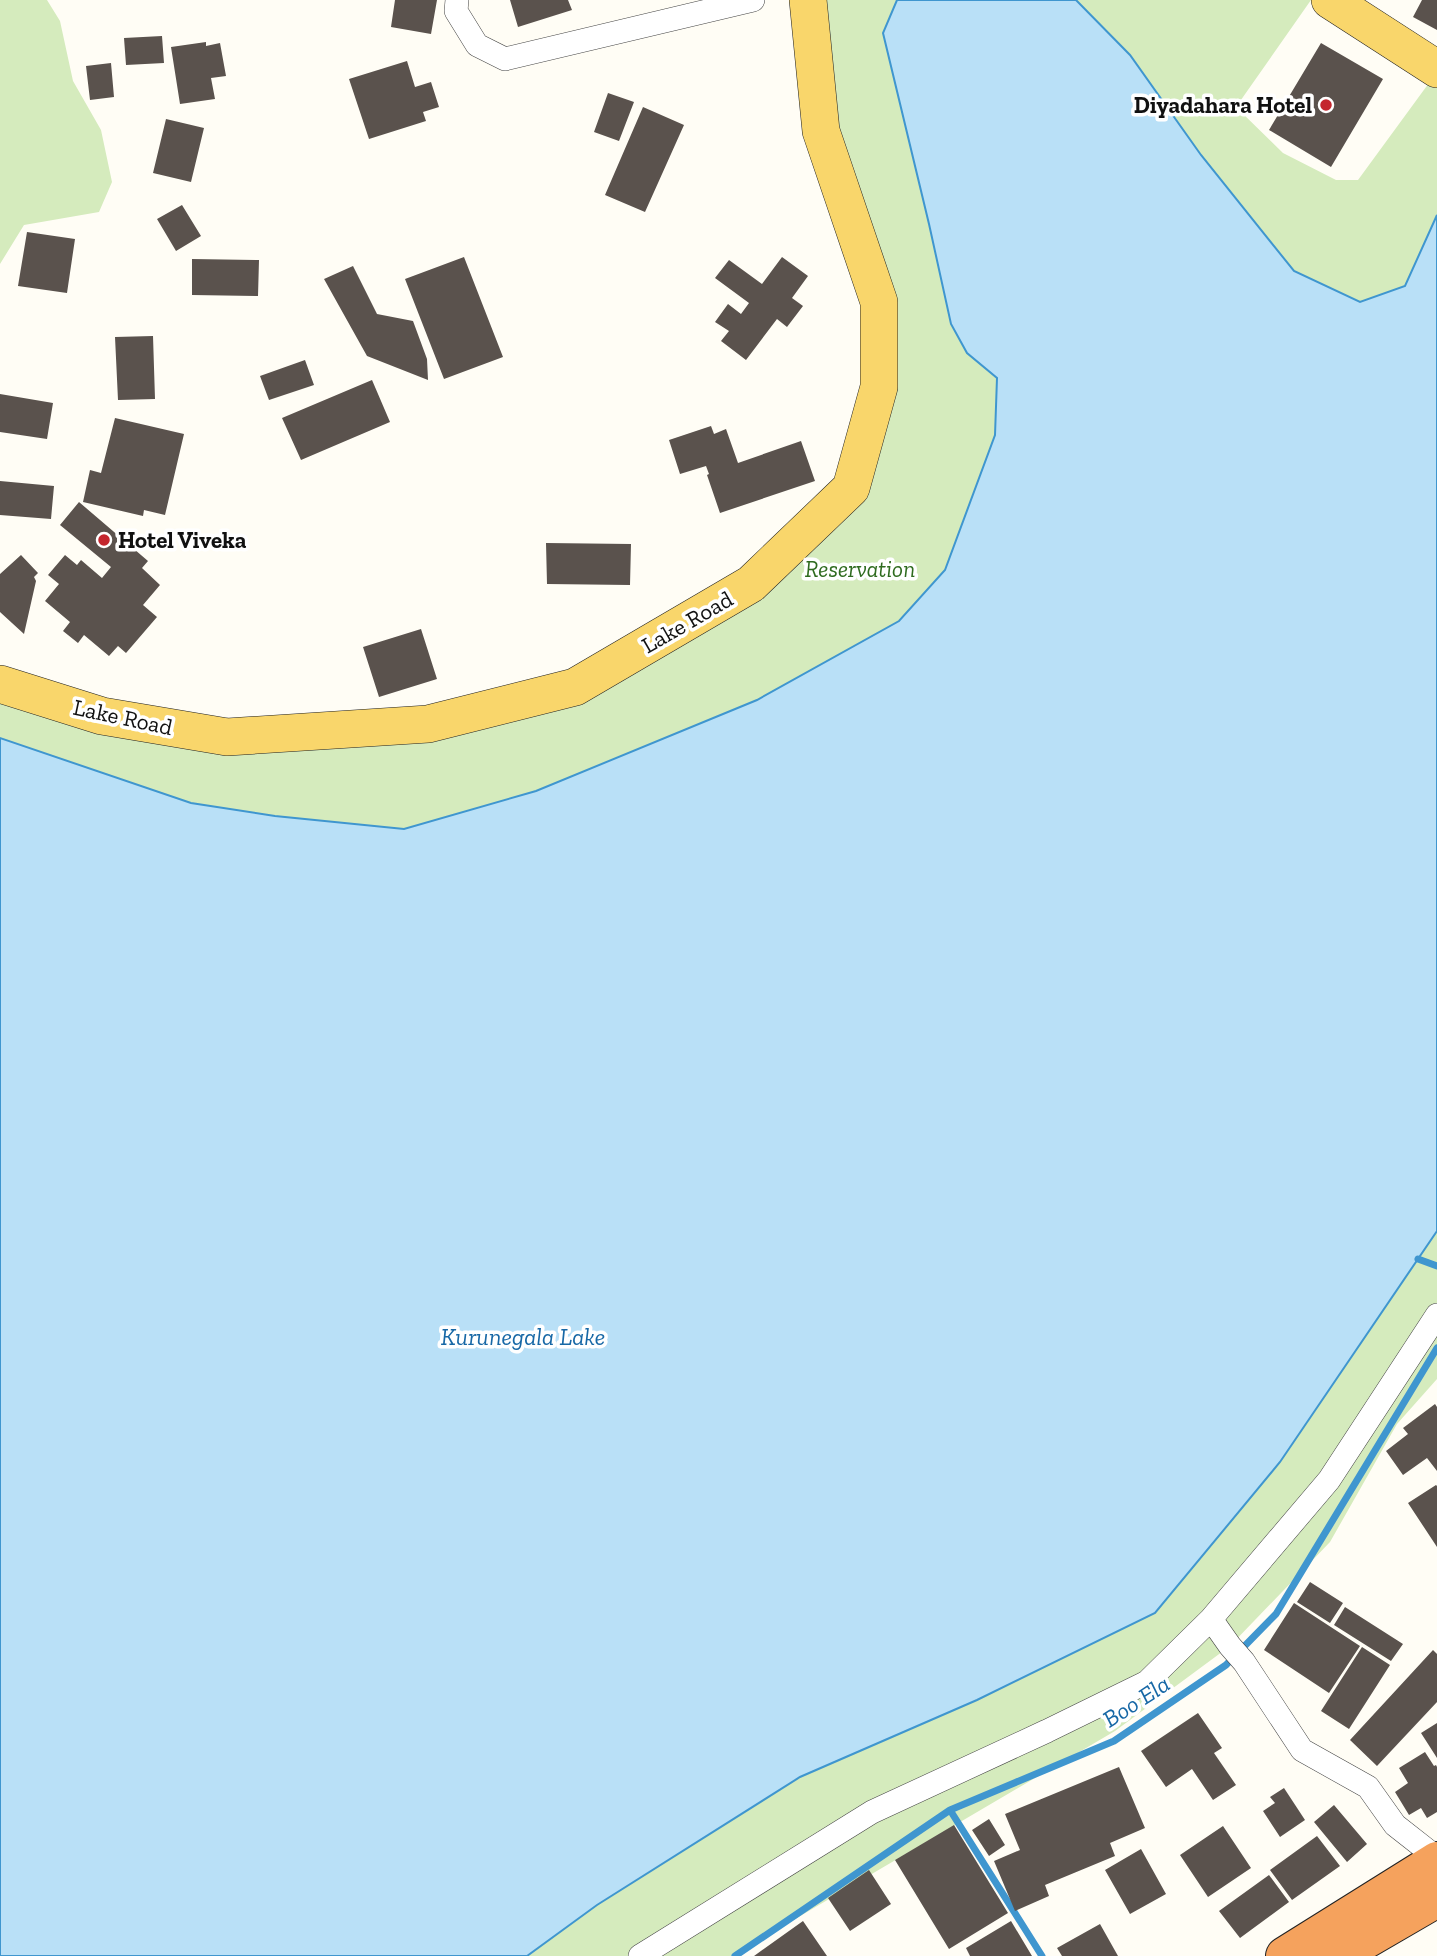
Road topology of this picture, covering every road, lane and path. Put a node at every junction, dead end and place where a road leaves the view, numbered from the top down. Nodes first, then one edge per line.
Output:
1 (457, 0) edge
2 (754, 0) edge
3 (808, 0) edge
4 (1330, 0) edge
5 (1437, 69) edge
6 (0, 684) edge
7 (1437, 1315) edge
8 (1211, 1619) junction
9 (1437, 1859) edge
10 (1437, 1898) edge
11 (640, 1956) edge
12 (1285, 1956) edge
13 (1337, 1956) edge

1 - 2 street
3 - 6 main road, Lake Road
4 - 5 main road
7 - 8 street
8 - 9 street
8 - 11 street
9 - 12 highway
10 - 13 highway

